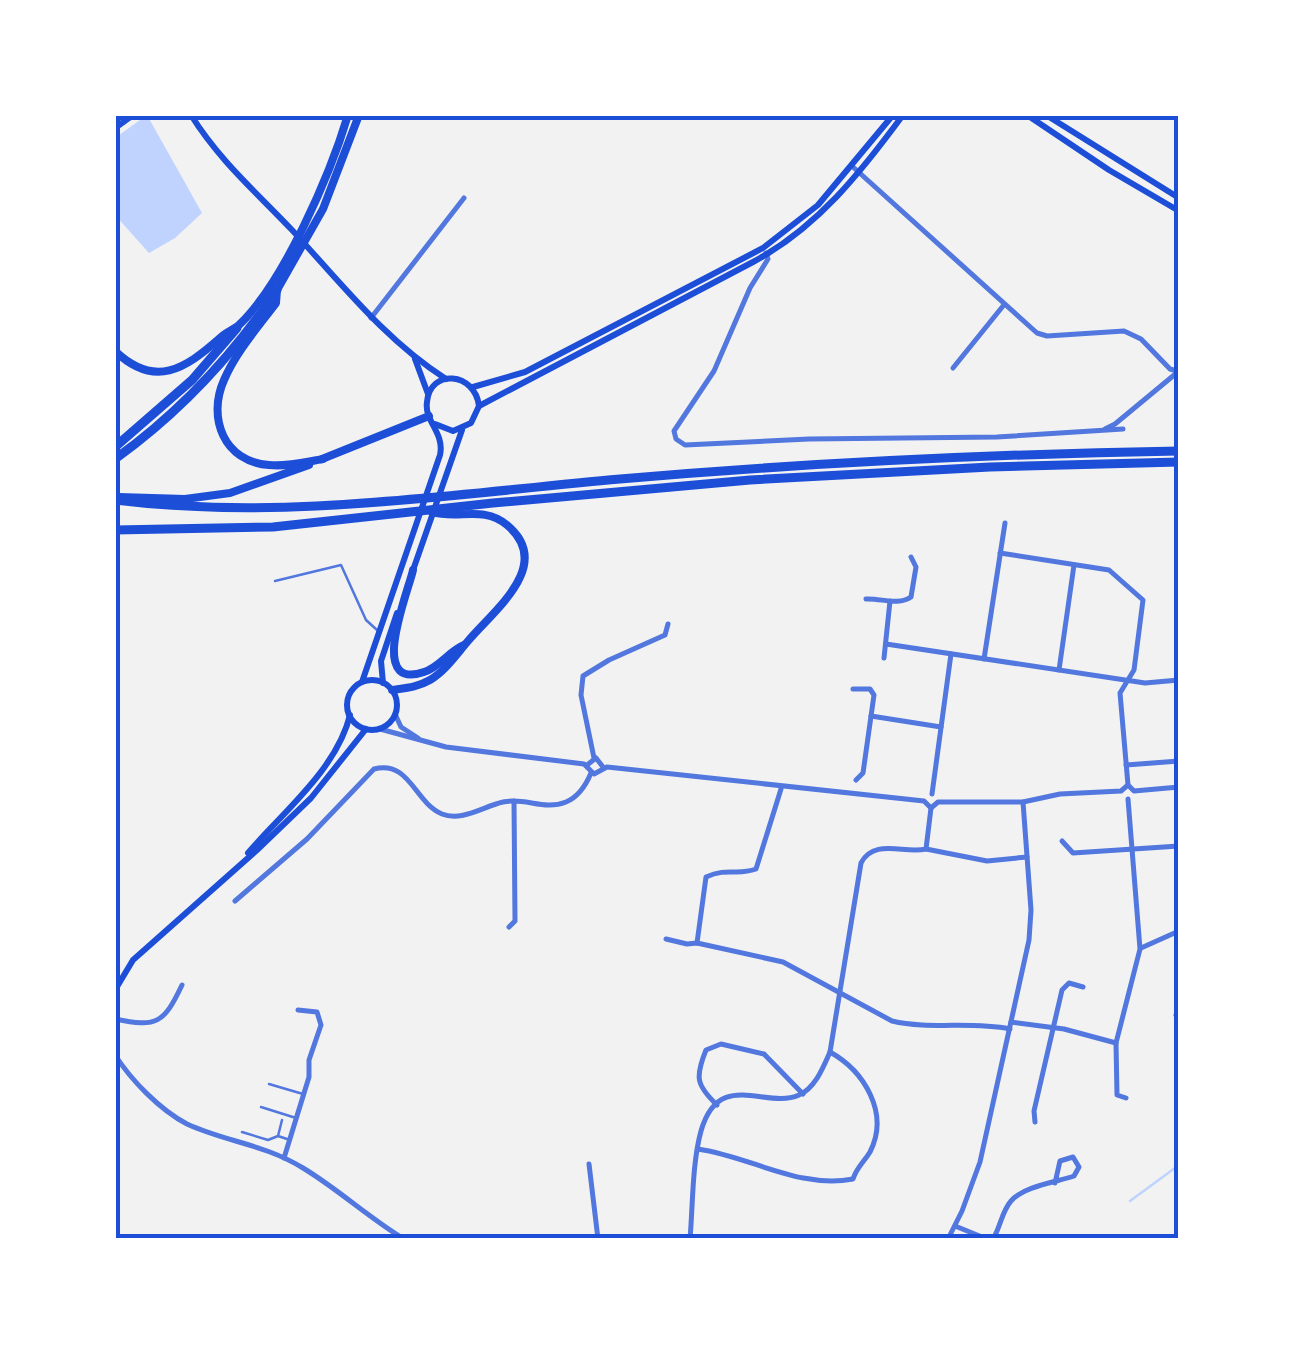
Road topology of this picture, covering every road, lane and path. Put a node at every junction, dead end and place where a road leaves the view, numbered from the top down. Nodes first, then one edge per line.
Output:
1 (133, 115) edge
2 (191, 115) edge
3 (348, 115) edge
4 (359, 115) edge
5 (893, 115) edge
6 (903, 115) edge
7 (1028, 115) edge
8 (1046, 115) edge
9 (115, 128) edge
10 (856, 170) junction
11 (464, 198) dead end
12 (1179, 198) edge
13 (1179, 211) edge
14 (765, 251) junction
15 (277, 290) junction
16 (1003, 306) junction
17 (371, 318) junction
18 (237, 328) junction
19 (115, 351) edge
20 (415, 358) junction
21 (953, 368) dead end
22 (1178, 371) edge
23 (446, 379) junction
24 (473, 387) junction
25 (428, 395) junction
26 (479, 406) junction
27 (432, 420) junction
28 (463, 428) junction
29 (1123, 429) dead end
30 (1102, 430) junction
31 (115, 447) edge
32 (1179, 451) edge
33 (322, 459) junction
34 (115, 460) edge
35 (1179, 462) edge
36 (115, 498) edge
37 (428, 510) junction
38 (1005, 523) dead end
39 (115, 530) edge
40 (1000, 554) junction
41 (912, 556) dead end
42 (1074, 565) junction
43 (413, 570) junction
44 (275, 580) dead end
45 (866, 599) dead end
46 (890, 602) junction
47 (668, 624) dead end
48 (379, 632) junction
49 (886, 644) junction
50 (464, 645) junction
51 (951, 654) junction
52 (884, 658) dead end
53 (984, 659) junction
54 (1058, 670) junction
55 (1179, 680) edge
56 (1128, 681) junction
57 (362, 682) junction
58 (383, 683) junction
59 (853, 689) dead end
60 (392, 690) junction
61 (395, 714) junction
62 (350, 715) junction
63 (871, 716) junction
64 (941, 727) junction
65 (366, 729) junction
66 (380, 729) junction
67 (425, 742) junction
68 (594, 758) junction
69 (1179, 761) edge
70 (587, 765) junction
71 (1126, 765) junction
72 (604, 767) junction
73 (591, 773) junction
74 (856, 780) dead end
75 (1179, 787) edge
76 (782, 788) junction
77 (1131, 788) junction
78 (1121, 791) junction
79 (932, 794) junction
80 (1128, 798) junction
81 (514, 801) junction
82 (924, 801) junction
83 (938, 802) junction
84 (1023, 802) junction
85 (930, 808) junction
86 (1062, 841) dead end
87 (1179, 846) edge
88 (926, 849) junction
89 (1132, 850) junction
90 (1027, 858) junction
91 (238, 866) junction
92 (235, 901) dead end
93 (509, 928) dead end
94 (1179, 931) edge
95 (666, 939) dead end
96 (698, 942) junction
97 (1140, 949) junction
98 (182, 985) dead end
99 (1084, 987) dead end
100 (115, 990) edge
101 (842, 995) junction
102 (298, 1010) dead end
103 (115, 1019) edge
104 (1011, 1025) junction
105 (1052, 1027) junction
106 (1116, 1042) junction
107 (830, 1052) junction
108 (116, 1054) edge
109 (269, 1084) dead end
110 (304, 1094) junction
111 (803, 1094) junction
112 (1126, 1098) dead end
113 (716, 1105) junction
114 (261, 1107) dead end
115 (297, 1118) junction
116 (282, 1120) dead end
117 (1035, 1122) dead end
118 (242, 1132) dead end
119 (278, 1136) junction
120 (291, 1140) junction
121 (698, 1149) junction
122 (284, 1158) junction
123 (589, 1164) dead end
124 (1055, 1182) junction
125 (954, 1226) junction
126 (404, 1239) edge
127 (598, 1239) edge
128 (690, 1239) edge
129 (948, 1239) edge
130 (990, 1239) edge

1 - 9 main road
2 - 17 main road
3 - 18 highway
4 - 15 highway
5 - 10 main road
6 - 10 main road
7 - 13 main road
8 - 12 main road
10 - 14 main road
10 - 16 street
11 - 17 street
14 - 24 main road
14 - 26 main road
14 - 30 street
15 - 33 highway
15 - 34 highway
16 - 21 street
16 - 22 street
17 - 20 main road
18 - 19 highway
18 - 31 highway
20 - 23 main road
20 - 25 main road
22 - 30 street
23 - 24 main road
23 - 25 main road
24 - 26 main road
25 - 27 main road
26 - 28 main road
27 - 28 main road
27 - 33 highway
27 - 48 main road
28 - 43 main road
29 - 30 street
32 - 36 highway
33 - 36 highway
35 - 37 highway
37 - 39 highway
37 - 50 highway
38 - 40 street
40 - 42 street
40 - 53 street
41 - 46 street
42 - 54 street
42 - 56 street
43 - 50 highway
43 - 58 main road
44 - 48 lane
45 - 46 street
46 - 49 street
47 - 68 street
48 - 57 main road
49 - 51 street
49 - 52 street
50 - 60 highway
51 - 53 street
51 - 64 street
53 - 54 street
54 - 56 street
55 - 56 street
56 - 71 street
57 - 58 main road
57 - 62 main road
58 - 60 main road
59 - 63 street
60 - 61 main road
61 - 66 main road
61 - 67 street
62 - 65 main road
62 - 91 main road
63 - 64 street
63 - 74 street
64 - 79 street
65 - 66 main road
65 - 91 main road
66 - 67 street
67 - 70 street
68 - 70 street
68 - 72 street
69 - 71 street
70 - 73 street
71 - 77 street
72 - 73 street
72 - 76 street
73 - 81 street
75 - 77 street
76 - 82 street
76 - 96 street
77 - 78 street
77 - 80 street
78 - 80 street
78 - 84 street
79 - 82 street
79 - 83 street
80 - 89 street
81 - 92 street
81 - 93 street
82 - 85 street
83 - 84 street
83 - 85 street
84 - 90 street
85 - 88 street
86 - 89 street
87 - 89 street
88 - 90 street
88 - 101 street
89 - 97 street
90 - 104 street
91 - 100 main road
94 - 97 street
95 - 96 street
96 - 101 street
97 - 106 street
98 - 103 street
99 - 105 street
101 - 104 street
101 - 107 street
102 - 110 street
104 - 105 street
104 - 125 street
105 - 106 street
105 - 117 street
106 - 112 street
107 - 111 street
107 - 121 street
108 - 122 street
109 - 110 lane
110 - 115 street
111 - 113 street
111 - 113 street
113 - 121 street
114 - 115 lane
115 - 120 street
116 - 119 lane
118 - 119 lane
119 - 120 lane
120 - 122 street
121 - 128 street
122 - 126 street
123 - 127 street
124 - 124 street
124 - 130 street
125 - 129 street
125 - 130 street

